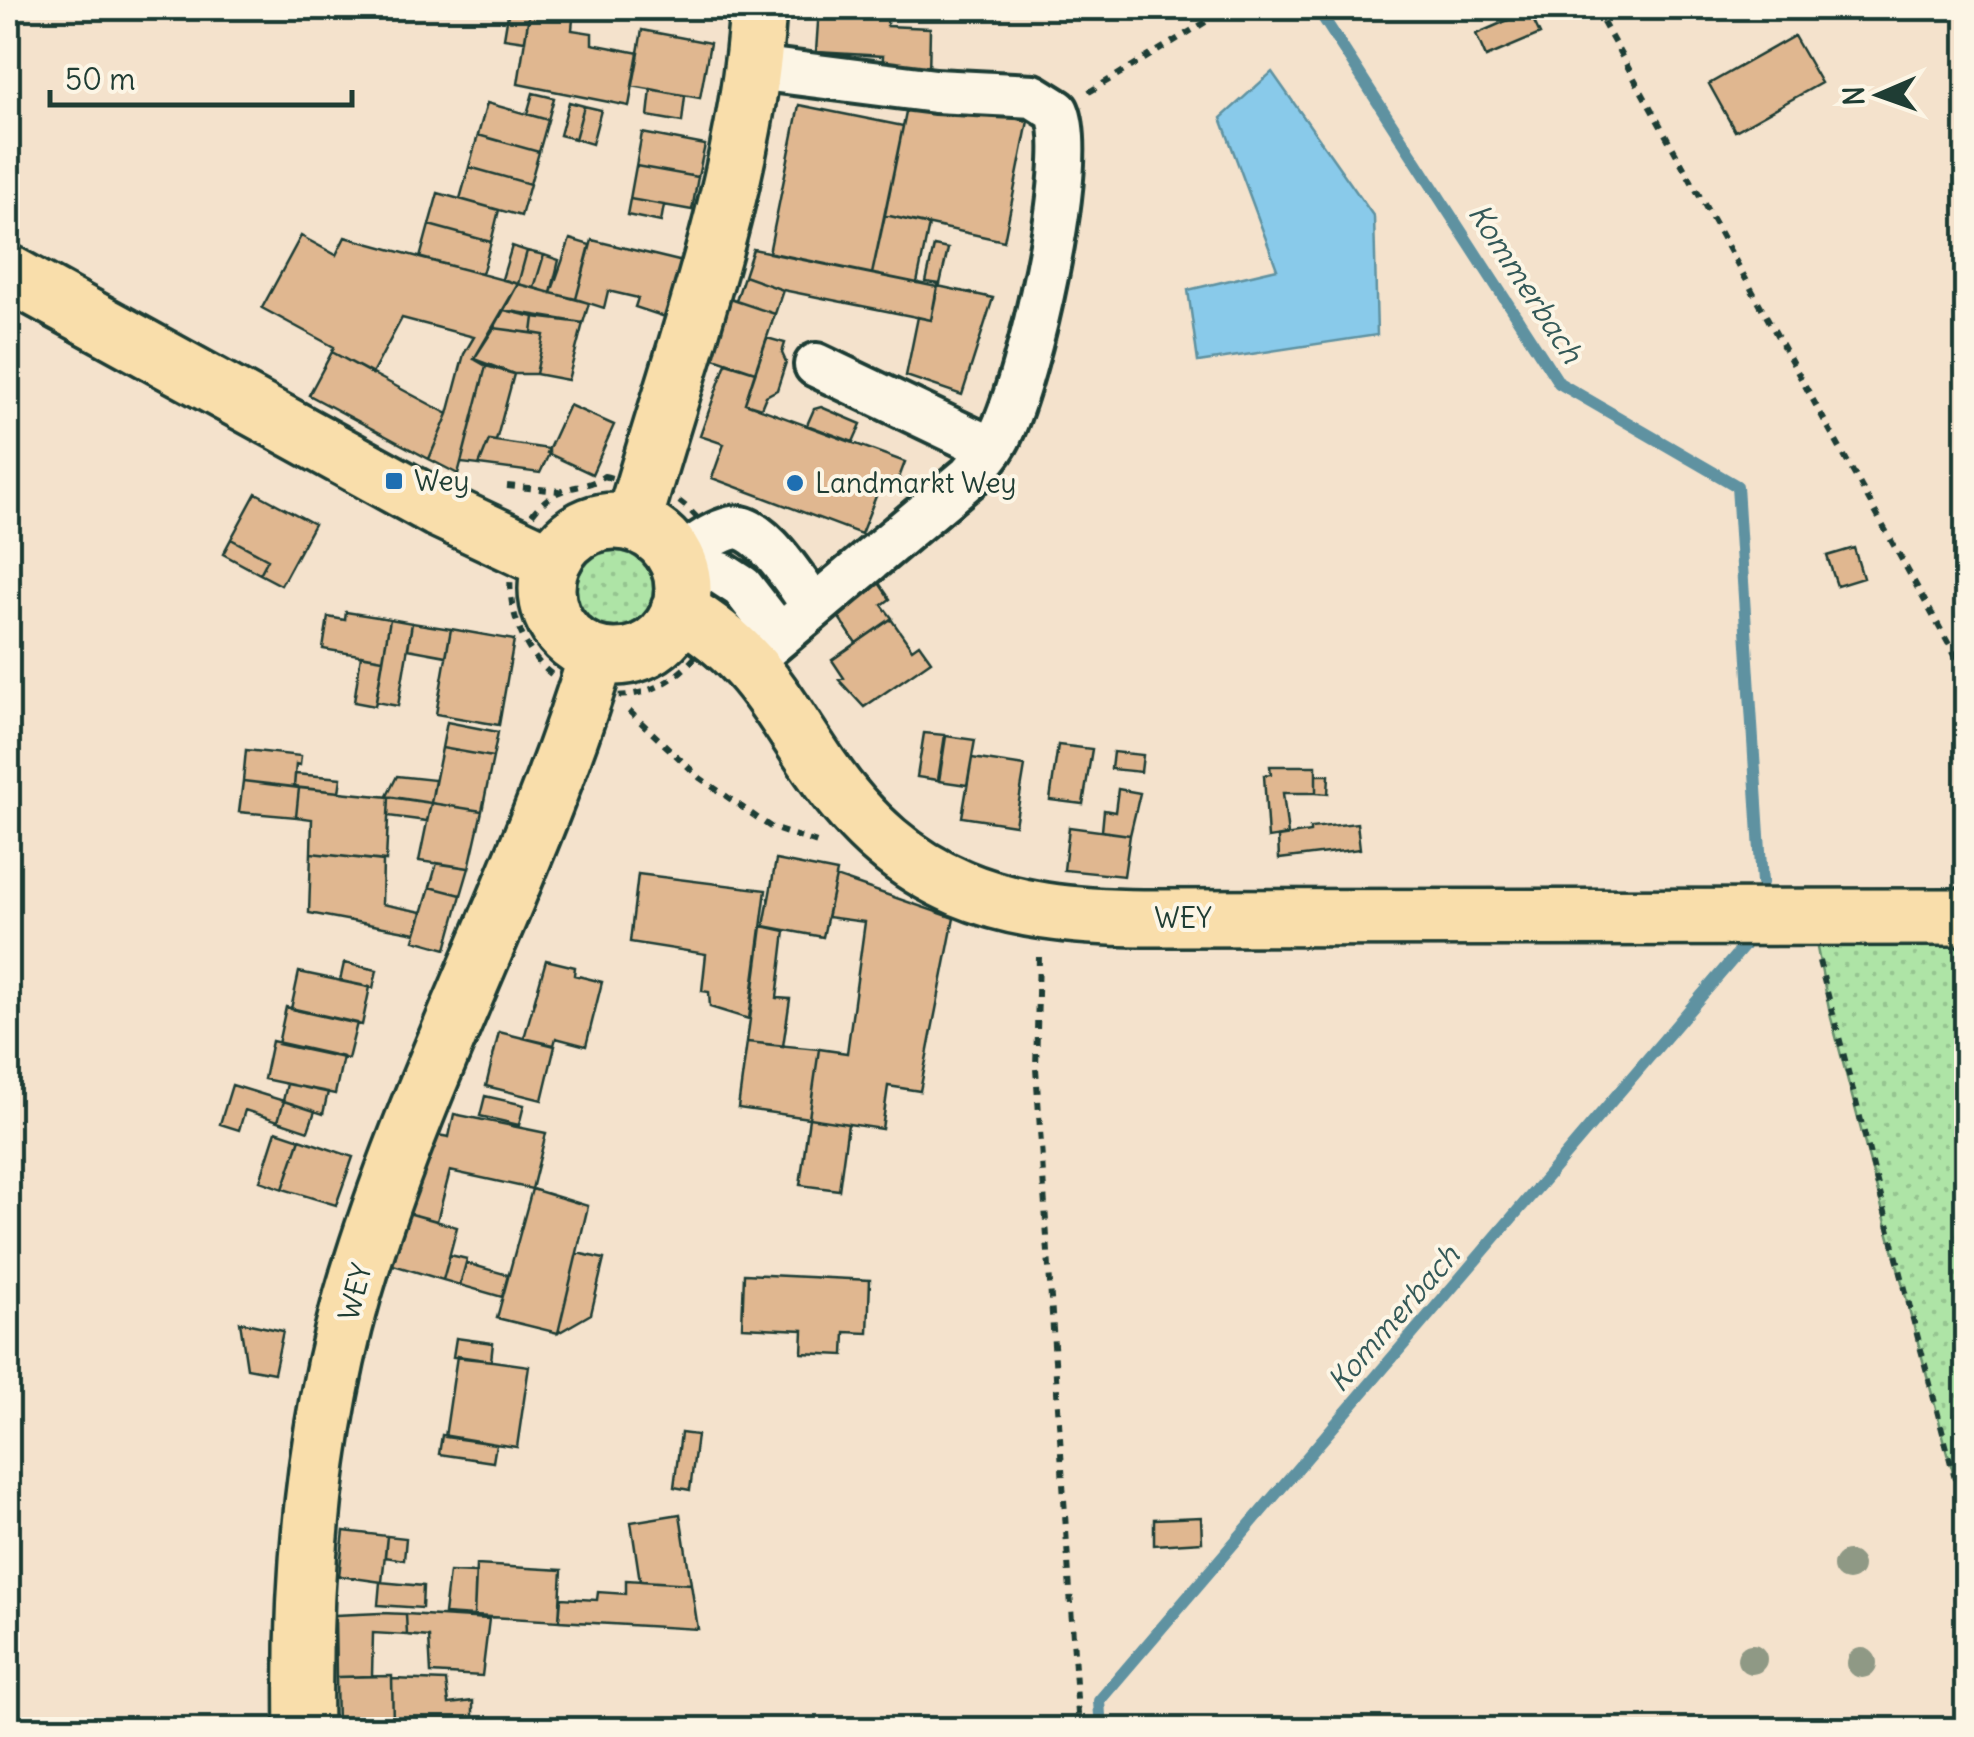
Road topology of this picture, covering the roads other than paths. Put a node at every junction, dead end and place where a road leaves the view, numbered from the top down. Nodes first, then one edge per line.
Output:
1 (758, 8) edge
2 (754, 68) junction
3 (8, 272) edge
4 (816, 365) dead end
5 (992, 449) junction
6 (638, 504) junction
7 (533, 554) junction
8 (718, 601) junction
9 (814, 606) junction
10 (598, 680) junction
11 (1966, 917) edge
12 (304, 1730) edge

1 - 2 main road
2 - 5 lane
2 - 6 main road
3 - 7 main road
4 - 5 lane
5 - 9 lane
6 - 7 main road
6 - 8 main road, WEY
7 - 10 main road
8 - 9 lane
8 - 9 lane
8 - 10 main road
8 - 11 main road, WEY
10 - 12 main road, WEY

